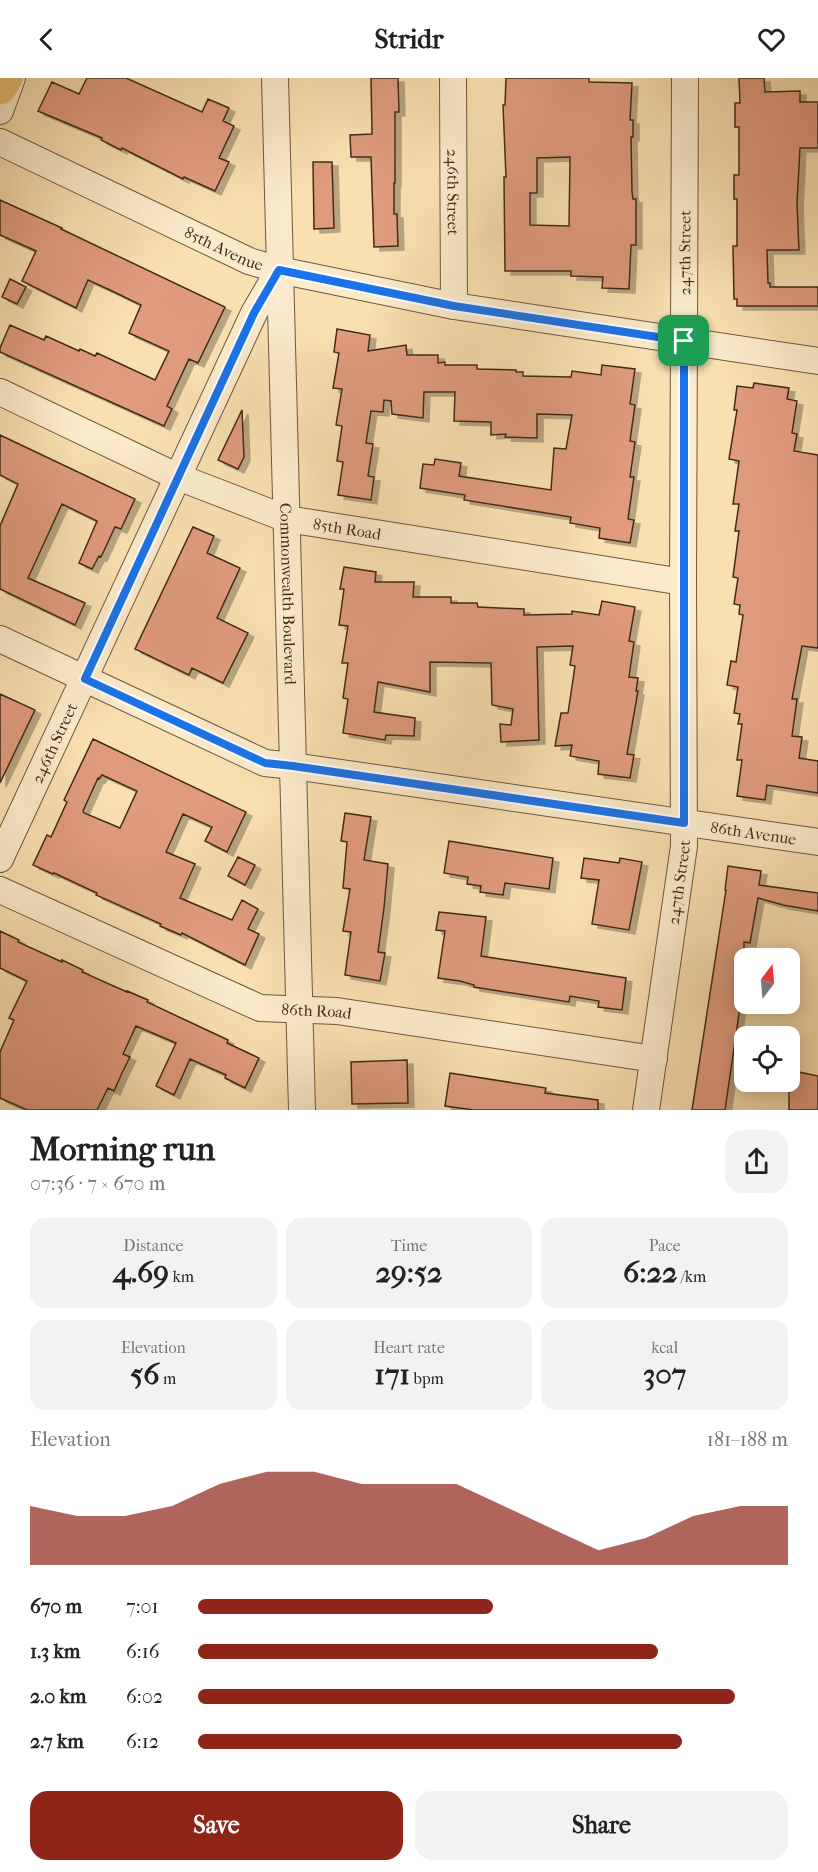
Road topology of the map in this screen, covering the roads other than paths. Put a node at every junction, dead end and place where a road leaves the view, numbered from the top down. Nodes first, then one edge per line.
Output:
1 (6, 78) edge
2 (12, 78) edge
3 (275, 78) edge
4 (453, 78) edge
5 (685, 78) edge
6 (0, 88) edge
7 (0, 111) edge
8 (0, 142) edge
9 (279, 270) junction
10 (454, 306) junction
11 (684, 341) junction
12 (818, 361) edge
13 (0, 392) edge
14 (178, 477) junction
15 (287, 519) junction
16 (683, 582) junction
17 (0, 639) edge
18 (85, 679) junction
19 (293, 766) junction
20 (684, 823) junction
21 (818, 842) edge
22 (0, 859) edge
23 (0, 890) edge
24 (300, 1009) junction
25 (654, 1059) junction
26 (302, 1110) edge
27 (646, 1110) edge

1 - 6 highway
2 - 7 street
3 - 9 street, Commonwealth Boulevard
4 - 10 street, 246th Street
5 - 11 street, 247th Street
8 - 9 street, 85th Avenue
9 - 10 street, 85th Avenue
9 - 14 street, 246th Street
9 - 15 street, Commonwealth Boulevard
10 - 11 street, 85th Avenue
11 - 12 street, 85th Avenue
11 - 16 street, 247th Street
13 - 14 street, 85th Road
14 - 15 street, 85th Road
14 - 18 street, 246th Street
15 - 16 street, 85th Road
15 - 19 street, Commonwealth Boulevard
16 - 20 street, 247th Street
17 - 18 street, 86th Avenue
18 - 19 street, 86th Avenue
18 - 22 street, 246th Street
19 - 20 street, 86th Avenue
19 - 24 street, Commonwealth Boulevard
20 - 21 street, 86th Avenue
20 - 25 street, 247th Street
23 - 24 street, 86th Road
24 - 25 street, 86th Road
24 - 26 street, Commonwealth Boulevard
25 - 27 street, 247th Street

